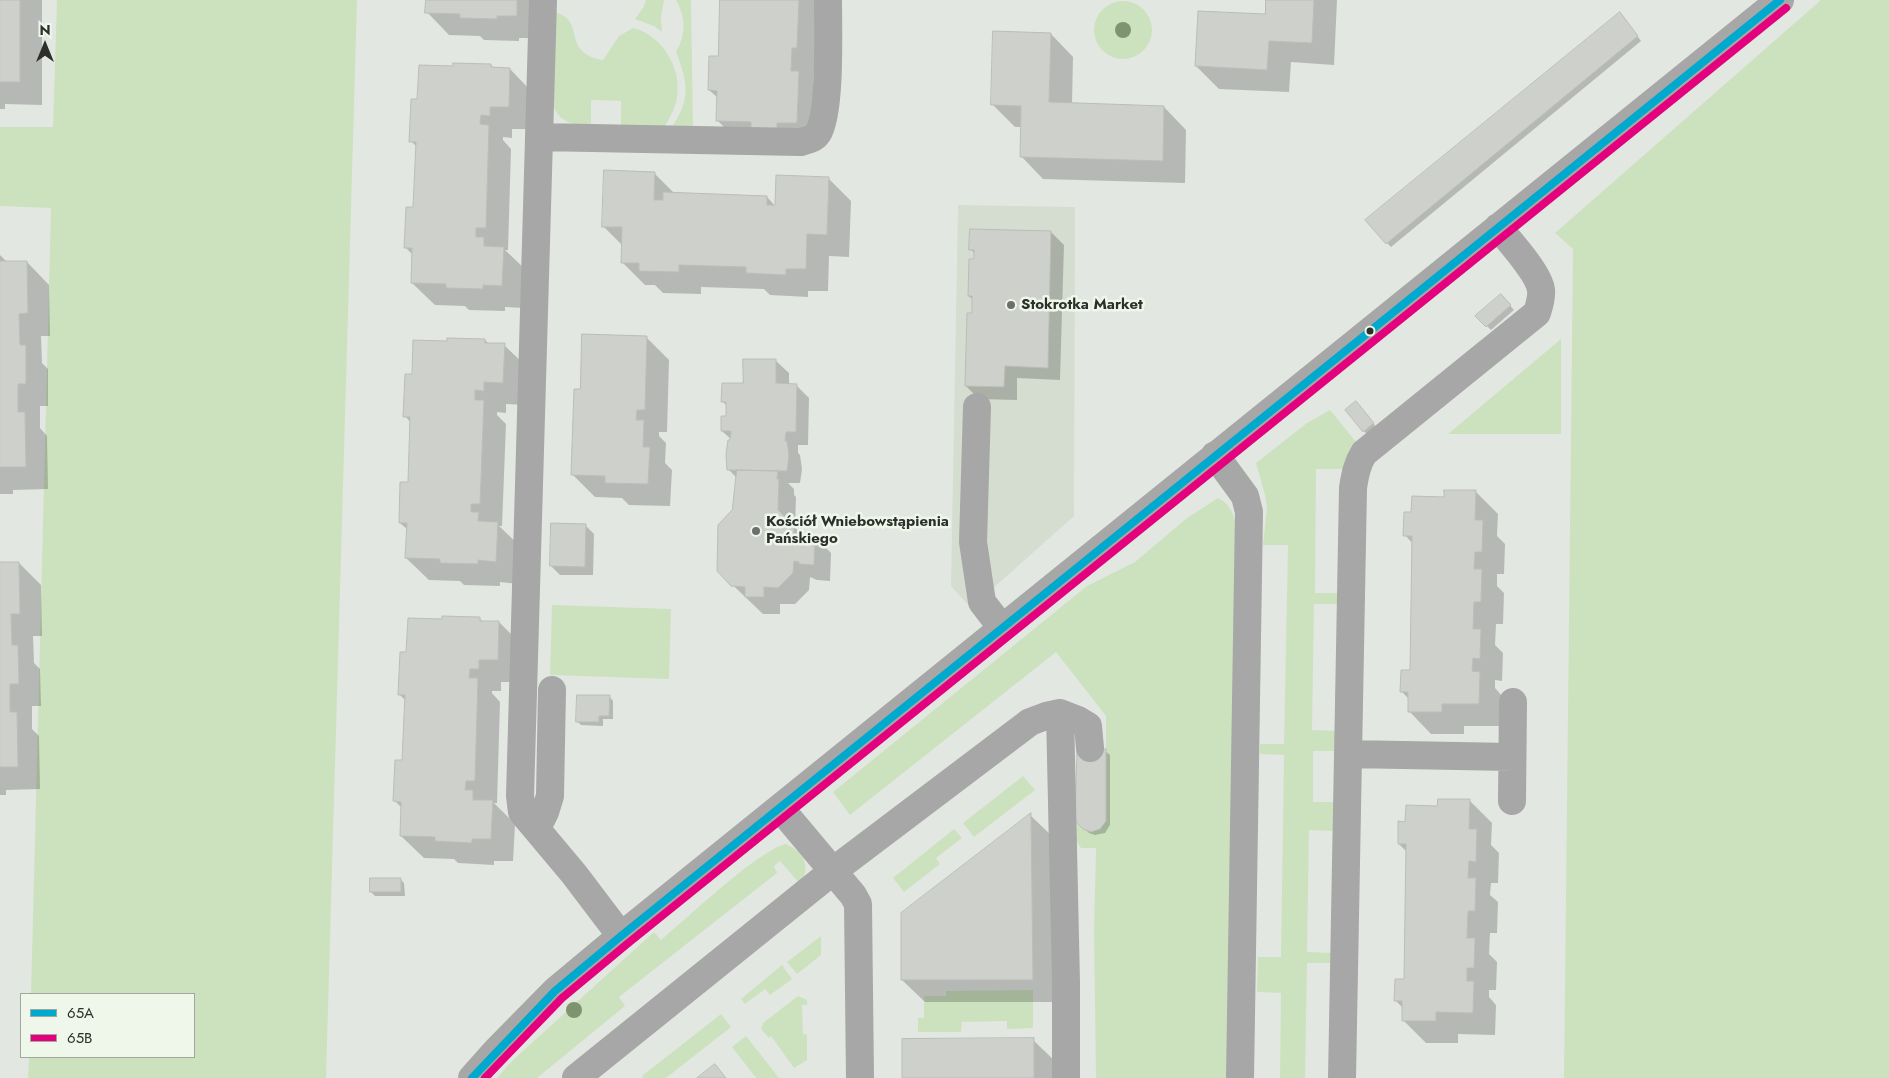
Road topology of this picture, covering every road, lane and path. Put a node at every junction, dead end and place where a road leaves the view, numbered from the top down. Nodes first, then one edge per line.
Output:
1 (543, 0) edge
2 (828, 0) edge
3 (1780, 0) edge
4 (539, 137) junction
5 (1498, 227) junction
6 (977, 407) dead end
7 (1215, 455) junction
8 (1002, 628) junction
9 (552, 690) dead end
10 (1513, 702) dead end
11 (1060, 714) junction
12 (1090, 748) dead end
13 (1348, 754) junction
14 (1512, 756) junction
15 (1512, 801) dead end
16 (780, 808) junction
17 (536, 828) junction
18 (833, 872) junction
19 (621, 936) junction
20 (472, 1078) edge
21 (576, 1078) edge
22 (860, 1078) edge
23 (1066, 1078) edge
24 (1240, 1078) edge
25 (1342, 1078) edge

1 - 4 street
2 - 4 street
3 - 5 street
4 - 17 street
5 - 7 street
5 - 13 street
6 - 8 street
7 - 8 street
7 - 24 street
8 - 16 street
9 - 17 street
10 - 14 street
11 - 12 street
11 - 18 street
11 - 23 street
13 - 14 street
13 - 25 street
14 - 15 street
16 - 18 street
16 - 19 street
17 - 19 street
18 - 21 street
18 - 22 street
19 - 20 street

